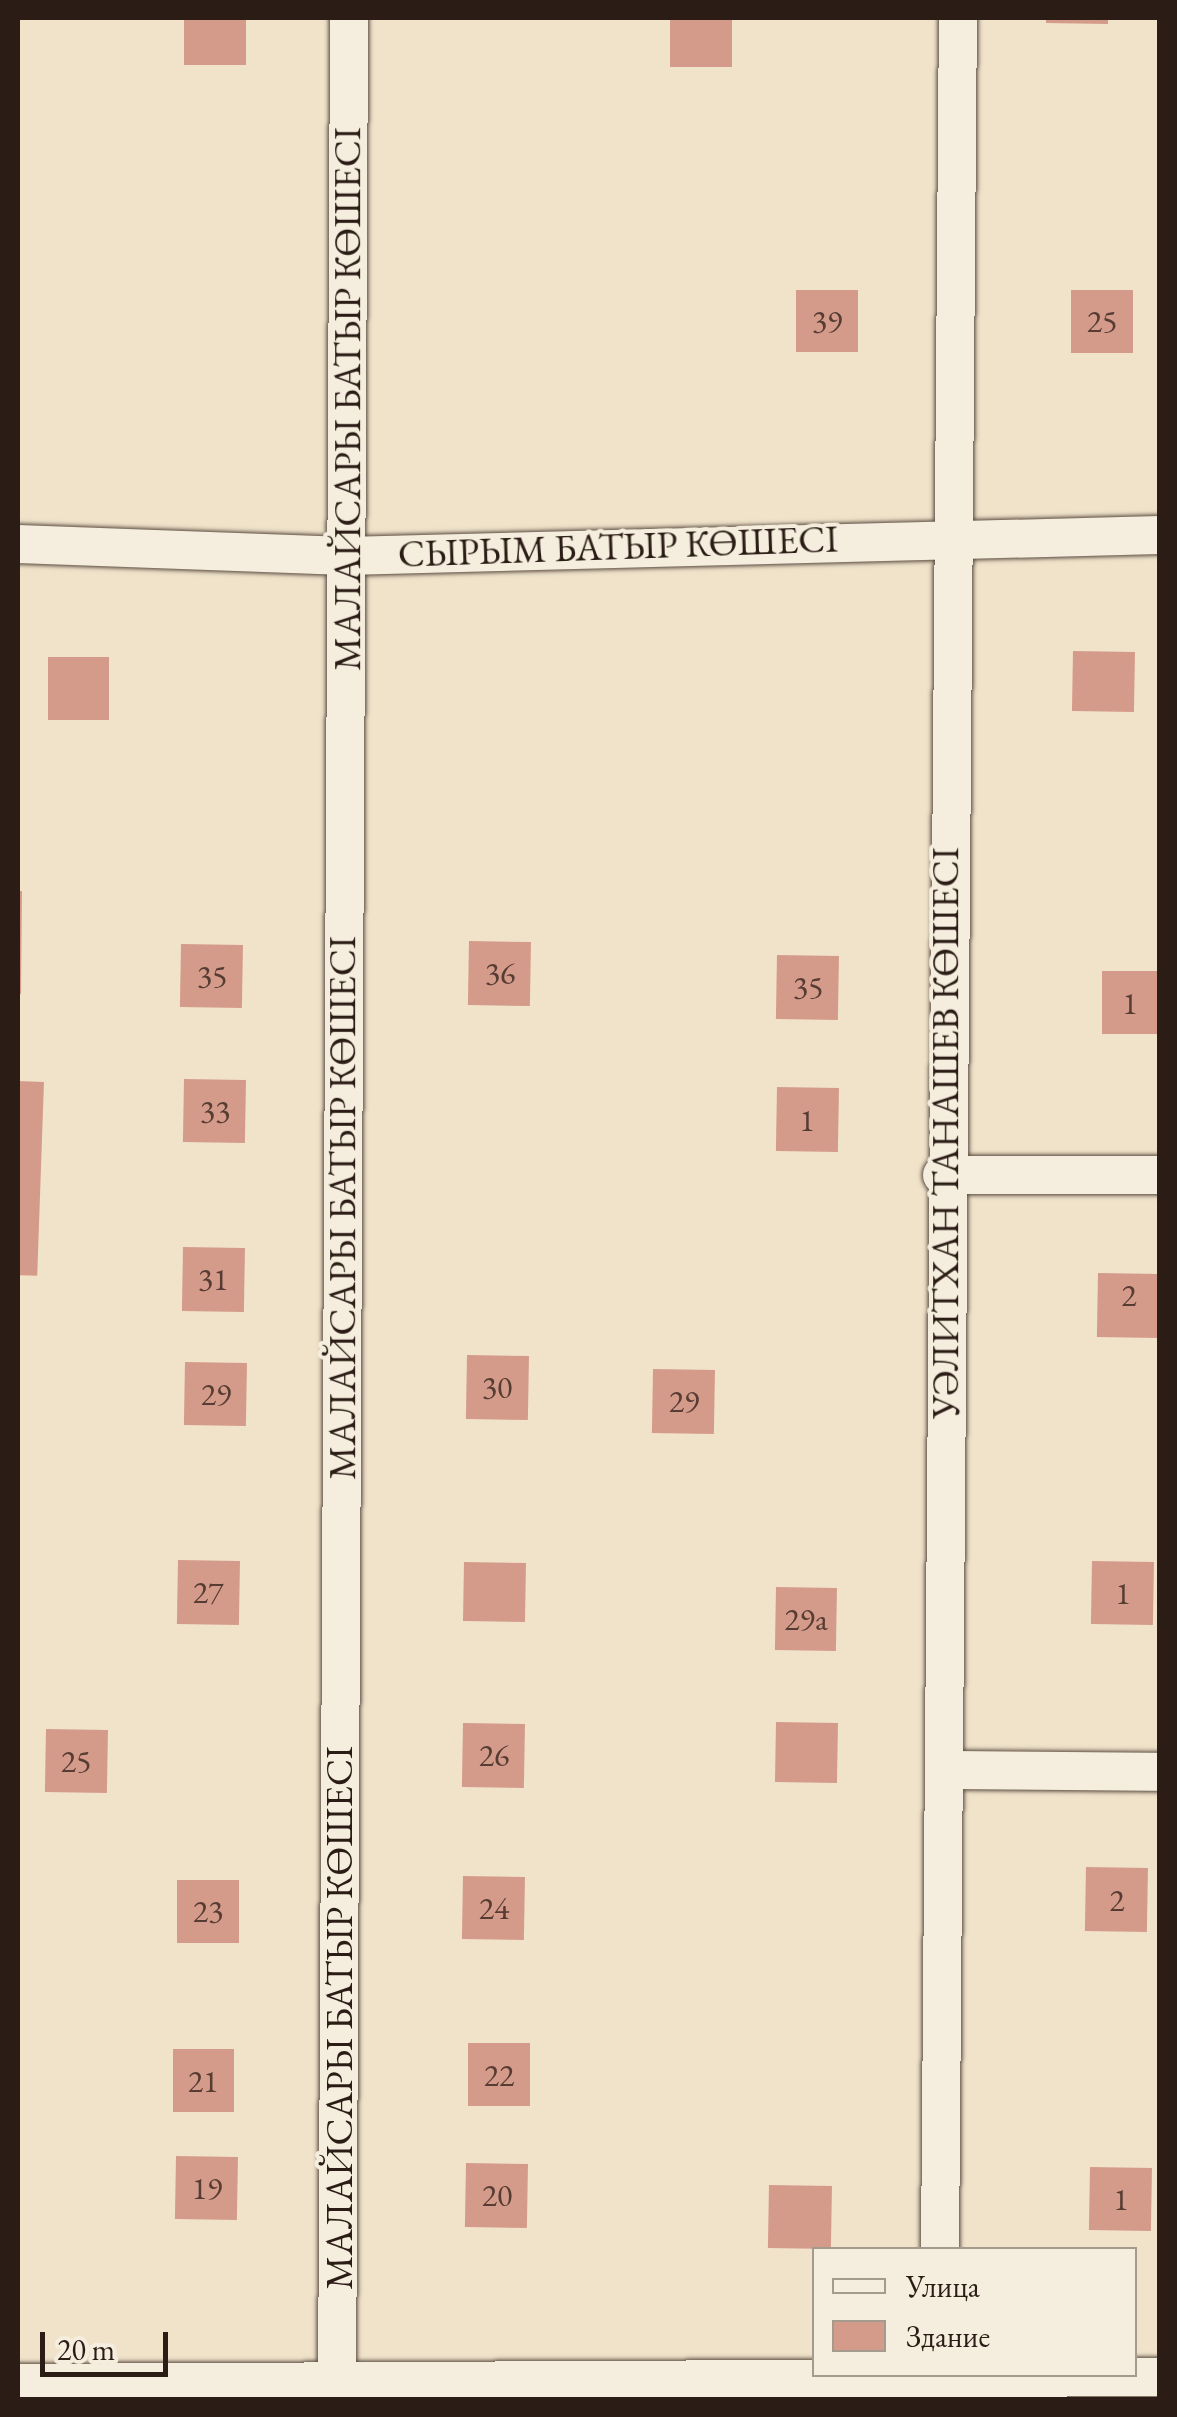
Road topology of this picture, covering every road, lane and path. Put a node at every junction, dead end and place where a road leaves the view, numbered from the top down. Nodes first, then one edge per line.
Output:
1 (349, 18) edge
2 (958, 18) edge
3 (950, 535) junction
4 (1160, 536) edge
5 (18, 544) edge
6 (346, 556) junction
7 (942, 1175) junction
8 (1160, 1175) edge
9 (944, 1770) junction
10 (1160, 1772) edge
11 (940, 2247) edge
12 (1160, 2378) edge
13 (18, 2383) edge
14 (938, 2384) edge
15 (337, 2392) edge

1 - 6 street, МАЛАЙСАРЫ БАТЫР КӨШЕСІ
2 - 3 street, УӘЛИТХАН ТАНАШЕВ КӨШЕСІ
3 - 4 street, СЫРЫМ БАТЫР КӨШЕСІ
3 - 6 street, СЫРЫМ БАТЫР КӨШЕСІ
3 - 7 street, УӘЛИТХАН ТАНАШЕВ КӨШЕСІ
5 - 6 street, СЫРЫМ БАТЫР КӨШЕСІ
6 - 15 street, МАЛАЙСАРЫ БАТЫР КӨШЕСІ
7 - 8 street
7 - 9 street, УӘЛИТХАН ТАНАШЕВ КӨШЕСІ
9 - 10 street
9 - 11 street, УӘЛИТХАН ТАНАШЕВ КӨШЕСІ
12 - 14 street
13 - 15 street
14 - 15 street

